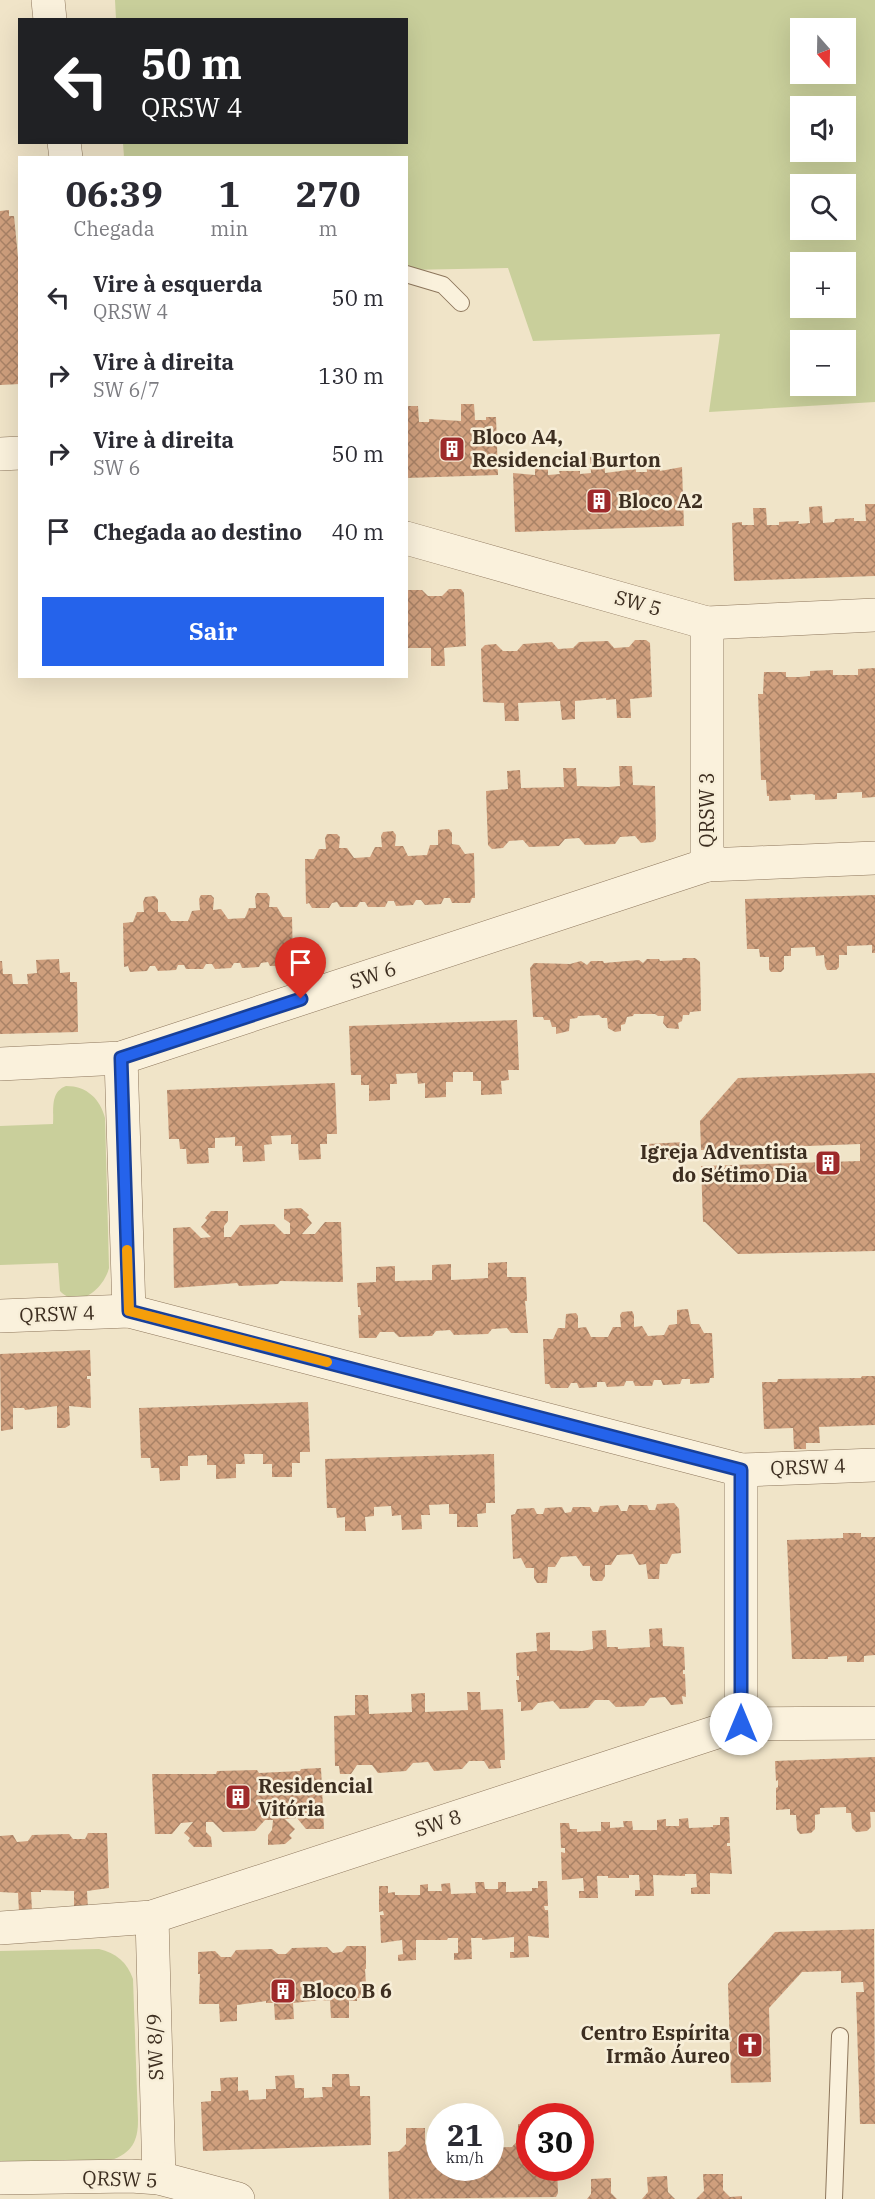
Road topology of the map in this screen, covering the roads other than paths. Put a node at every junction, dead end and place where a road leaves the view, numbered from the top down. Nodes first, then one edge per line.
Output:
1 (48, 0) edge
2 (50, 18) edge
3 (408, 275) edge
4 (461, 303) dead end
5 (18, 453) edge
6 (0, 454) edge
7 (408, 539) edge
8 (875, 615) edge
9 (707, 623) junction
10 (875, 858) edge
11 (707, 865) junction
12 (121, 1058) junction
13 (0, 1064) edge
14 (129, 1311) junction
15 (0, 1316) edge
16 (875, 1465) edge
17 (741, 1470) junction
18 (875, 1723) edge
19 (741, 1724) junction
20 (152, 1917) junction
21 (0, 1928) edge
22 (840, 2036) dead end
23 (0, 2178) edge
24 (159, 2178) junction
25 (238, 2199) edge
26 (834, 2199) edge

1 - 2 street
3 - 4 lane
5 - 6 street
7 - 9 street, SW 5
8 - 9 street, SW 5
9 - 11 street, QRSW 3
10 - 11 street, QRSW 3
11 - 12 street, SW 6
12 - 13 street, SW 6
12 - 14 street
14 - 15 street, QRSW 4
14 - 17 street, QRSW 4
16 - 17 street, QRSW 4
17 - 19 street, QRSW 4
18 - 19 street, SW 8
19 - 20 street, SW 8
20 - 21 street, SW 8
20 - 24 street, SW 8/9
22 - 26 lane
23 - 24 street, QRSW 5
24 - 25 street, QRSW 5

